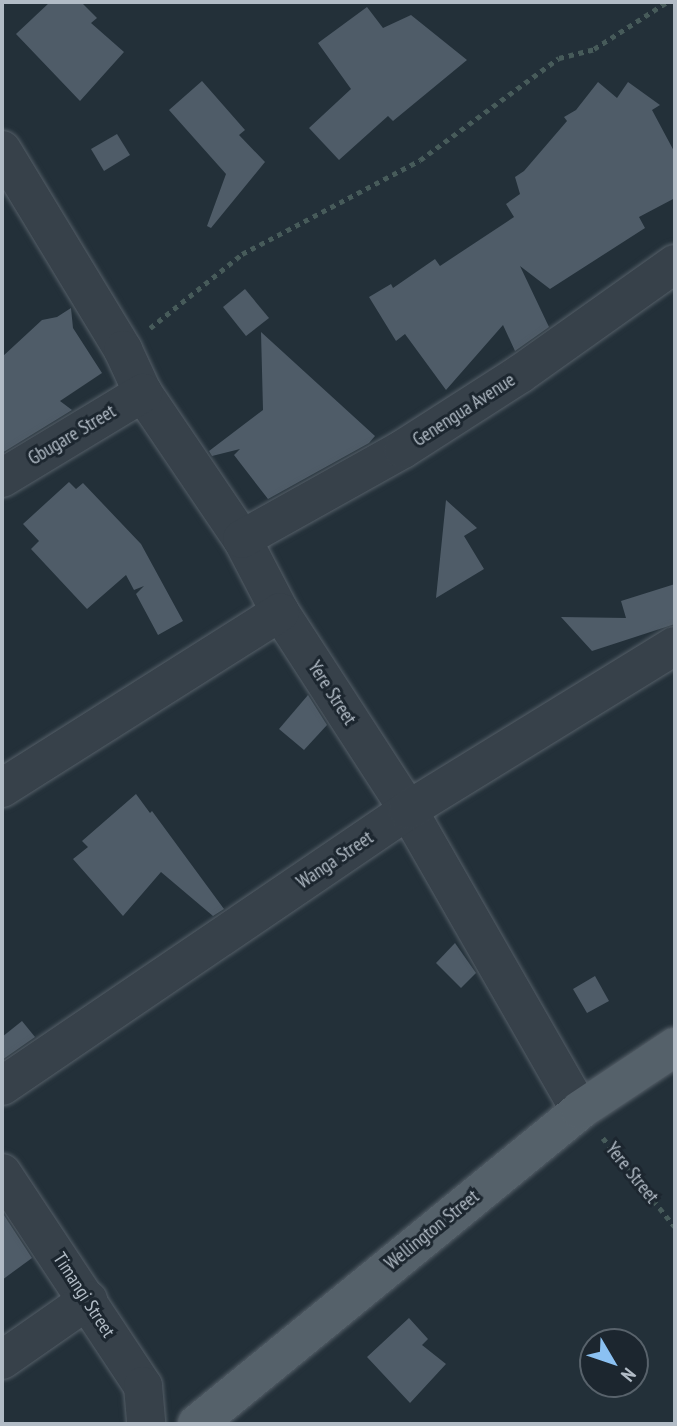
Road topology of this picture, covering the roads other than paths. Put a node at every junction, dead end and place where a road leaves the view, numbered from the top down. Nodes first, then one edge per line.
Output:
1 (2, 150) edge
2 (675, 264) edge
3 (143, 393) junction
4 (2, 478) edge
5 (242, 539) junction
6 (280, 612) junction
7 (675, 646) edge
8 (2, 788) edge
9 (408, 810) junction
10 (675, 1047) edge
11 (2, 1086) edge
12 (580, 1110) junction
13 (2, 1173) edge
14 (89, 1300) junction
15 (2, 1360) edge
16 (146, 1424) edge
17 (197, 1424) edge

1 - 3 street, Yere Street
2 - 5 street, Genengua Avenue
3 - 4 street, Gbugare Street
3 - 5 street, Yere Street
5 - 6 street, Yere Street
6 - 8 street
6 - 9 street, Yere Street
7 - 9 street, Wanga Street
9 - 11 street, Wanga Street
9 - 12 street, Yere Street
10 - 12 main road, Wellington Street
12 - 17 main road, Wellington Street
13 - 14 street, Timangi Street
14 - 15 street
14 - 16 street, Timangi Street

